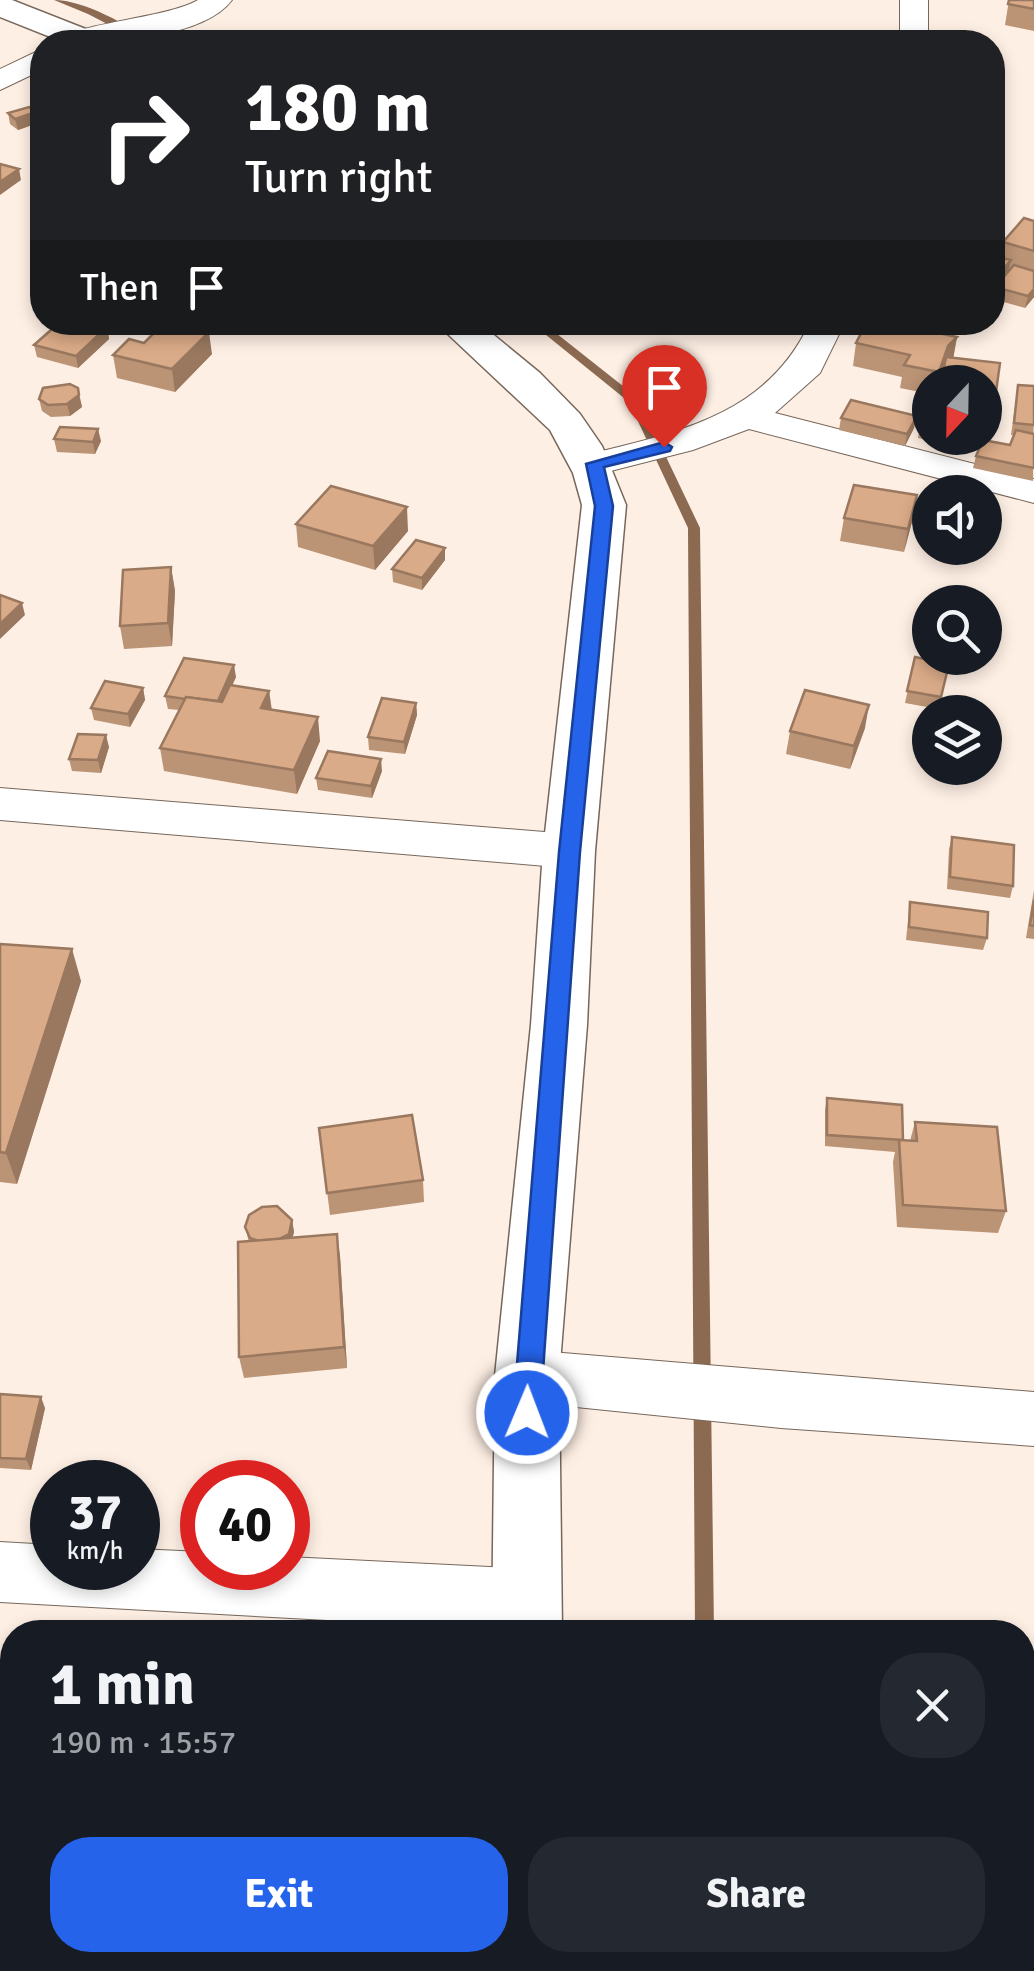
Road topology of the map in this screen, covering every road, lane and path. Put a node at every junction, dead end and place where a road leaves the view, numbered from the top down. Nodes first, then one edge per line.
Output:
1 (218, 0) edge
2 (914, 0) edge
3 (0, 6) edge
4 (55, 30) edge
5 (140, 30) edge
6 (914, 30) edge
7 (30, 65) edge
8 (0, 82) edge
9 (469, 335) edge
10 (821, 335) edge
11 (748, 416) junction
12 (595, 464) junction
13 (1034, 491) edge
14 (0, 804) edge
15 (569, 852) junction
16 (526, 1376) junction
17 (1034, 1419) edge
18 (0, 1572) edge
19 (527, 1616) edge

1 - 5 street
2 - 6 street
3 - 4 street
7 - 8 street
9 - 12 street
10 - 11 street
11 - 12 street
11 - 13 street
12 - 15 street
14 - 15 street
15 - 16 street
16 - 17 street
16 - 19 street
18 - 19 street

